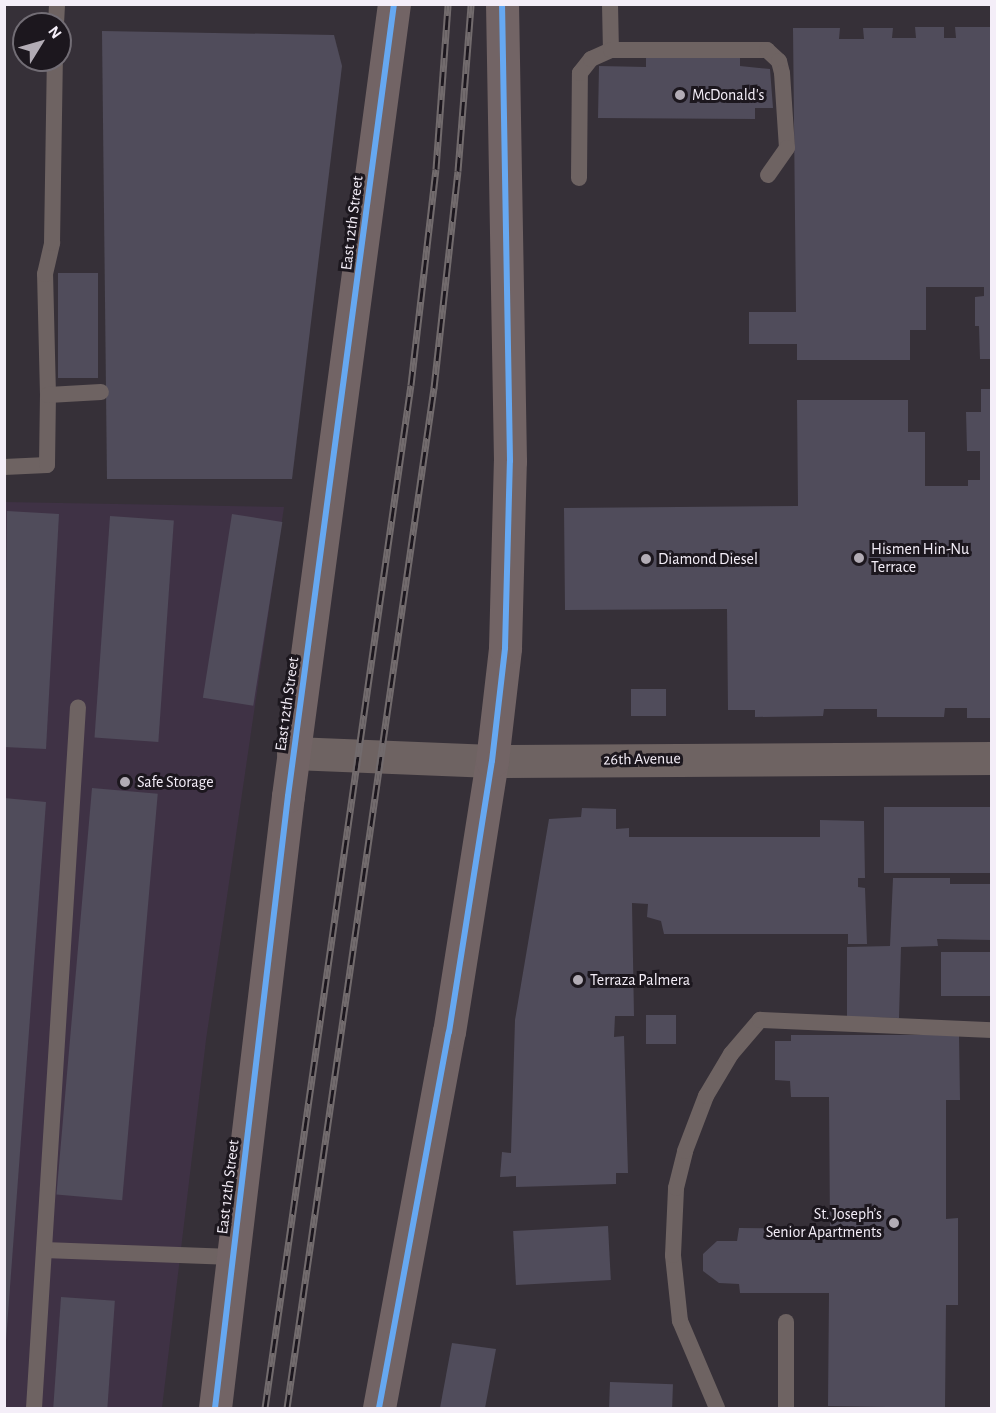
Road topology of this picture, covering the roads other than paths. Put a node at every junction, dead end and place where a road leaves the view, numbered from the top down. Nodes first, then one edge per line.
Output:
1 (394, 4) edge
2 (502, 4) edge
3 (610, 4) edge
4 (611, 50) junction
5 (56, 72) edge
6 (768, 175) dead end
7 (579, 177) dead end
8 (101, 392) dead end
9 (48, 395) junction
10 (4, 467) edge
11 (78, 706) dead end
12 (293, 753) junction
13 (992, 758) edge
14 (492, 761) junction
15 (992, 1030) edge
16 (44, 1250) junction
17 (233, 1257) junction
18 (786, 1322) dead end
19 (34, 1408) edge
20 (215, 1408) edge
21 (379, 1408) edge
22 (717, 1408) edge
23 (786, 1408) edge

1 - 12 main road, East 12th Street
2 - 14 main road
3 - 4 lane
4 - 6 lane
4 - 7 lane
5 - 9 lane
8 - 9 lane
9 - 10 lane
11 - 16 lane
12 - 14 street, 26th Avenue
12 - 17 main road, East 12th Street
13 - 14 street, 26th Avenue
14 - 21 main road
15 - 22 lane
16 - 17 lane
16 - 19 lane
17 - 20 main road, East 12th Street
18 - 23 lane

